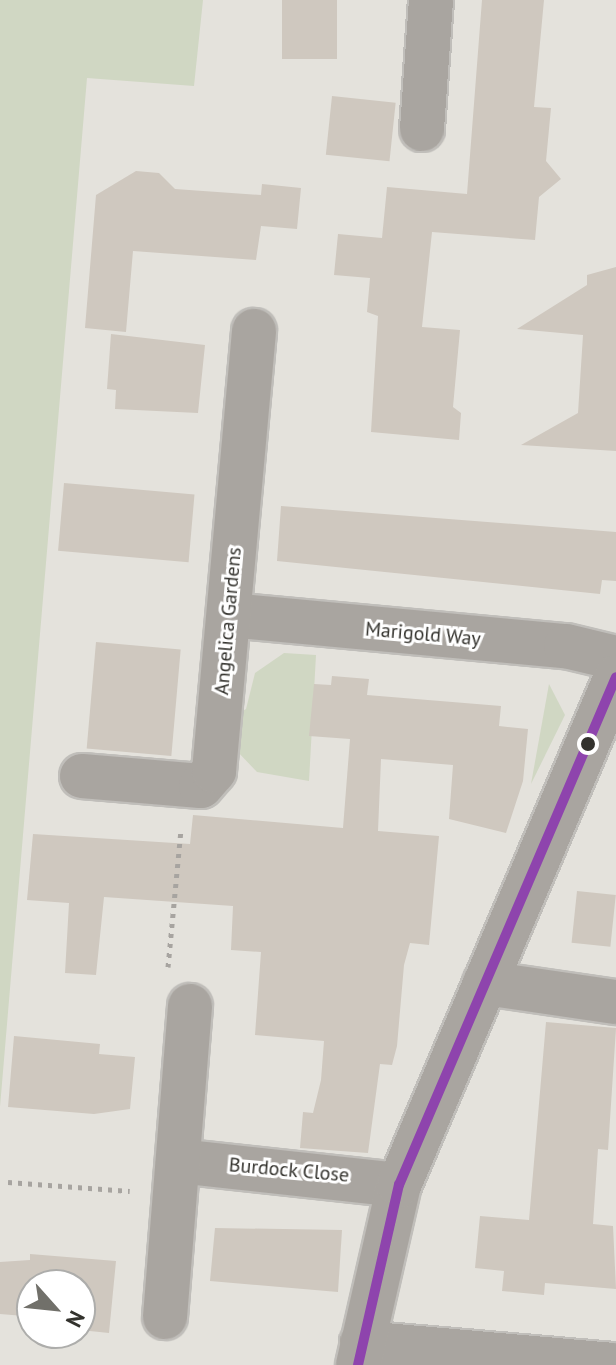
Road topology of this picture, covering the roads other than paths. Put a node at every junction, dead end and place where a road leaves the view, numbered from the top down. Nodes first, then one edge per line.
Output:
1 (431, 0) edge
2 (422, 129) dead end
3 (254, 331) dead end
4 (229, 615) junction
5 (616, 658) edge
6 (616, 677) edge
7 (82, 776) dead end
8 (485, 983) junction
9 (616, 1002) edge
10 (190, 1006) road end
11 (177, 1178) junction
12 (399, 1185) junction
13 (165, 1317) dead end
14 (360, 1354) edge
15 (611, 1365) edge

1 - 2 street
3 - 4 street, Angelica Gardens
4 - 5 street, Marigold Way
4 - 7 street, Angelica Gardens
6 - 8 street
8 - 9 street
8 - 12 street
10 - 11 street
11 - 12 street, Burdock Close
11 - 13 street
12 - 14 street
14 - 15 street

